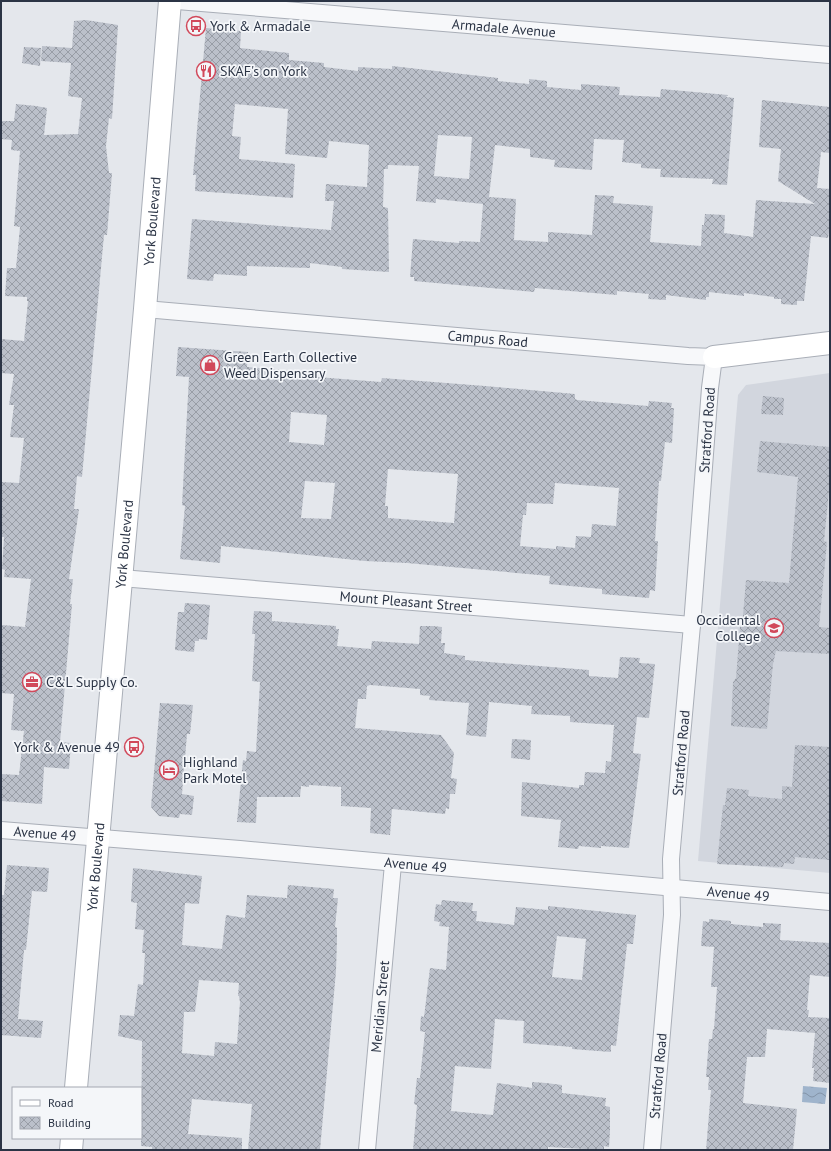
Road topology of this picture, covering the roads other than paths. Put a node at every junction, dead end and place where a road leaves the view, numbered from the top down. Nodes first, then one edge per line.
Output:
1 (170, 1) edge
2 (177, 1) edge
3 (830, 55) edge
4 (145, 309) junction
5 (830, 343) edge
6 (714, 357) junction
7 (121, 578) junction
8 (692, 625) junction
9 (1, 830) edge
10 (98, 838) junction
11 (393, 864) junction
12 (672, 887) junction
13 (830, 902) edge
14 (76, 1087) edge
15 (72, 1139) edge
16 (71, 1150) edge
17 (367, 1150) edge
18 (652, 1150) edge

1 - 4 main road, York Boulevard
2 - 3 street, Armadale Avenue
4 - 6 street, Campus Road
4 - 7 main road, York Boulevard
5 - 6 main road, Campus Road
6 - 8 street, Stratford Road
7 - 8 street, Mount Pleasant Street
7 - 10 main road, York Boulevard
8 - 12 street, Stratford Road
9 - 10 street, Avenue 49
10 - 11 street, Avenue 49
10 - 14 main road, York Boulevard
11 - 12 street, Avenue 49
11 - 17 street, Meridian Street
12 - 13 street, Avenue 49
12 - 18 street, Stratford Road
15 - 16 main road

